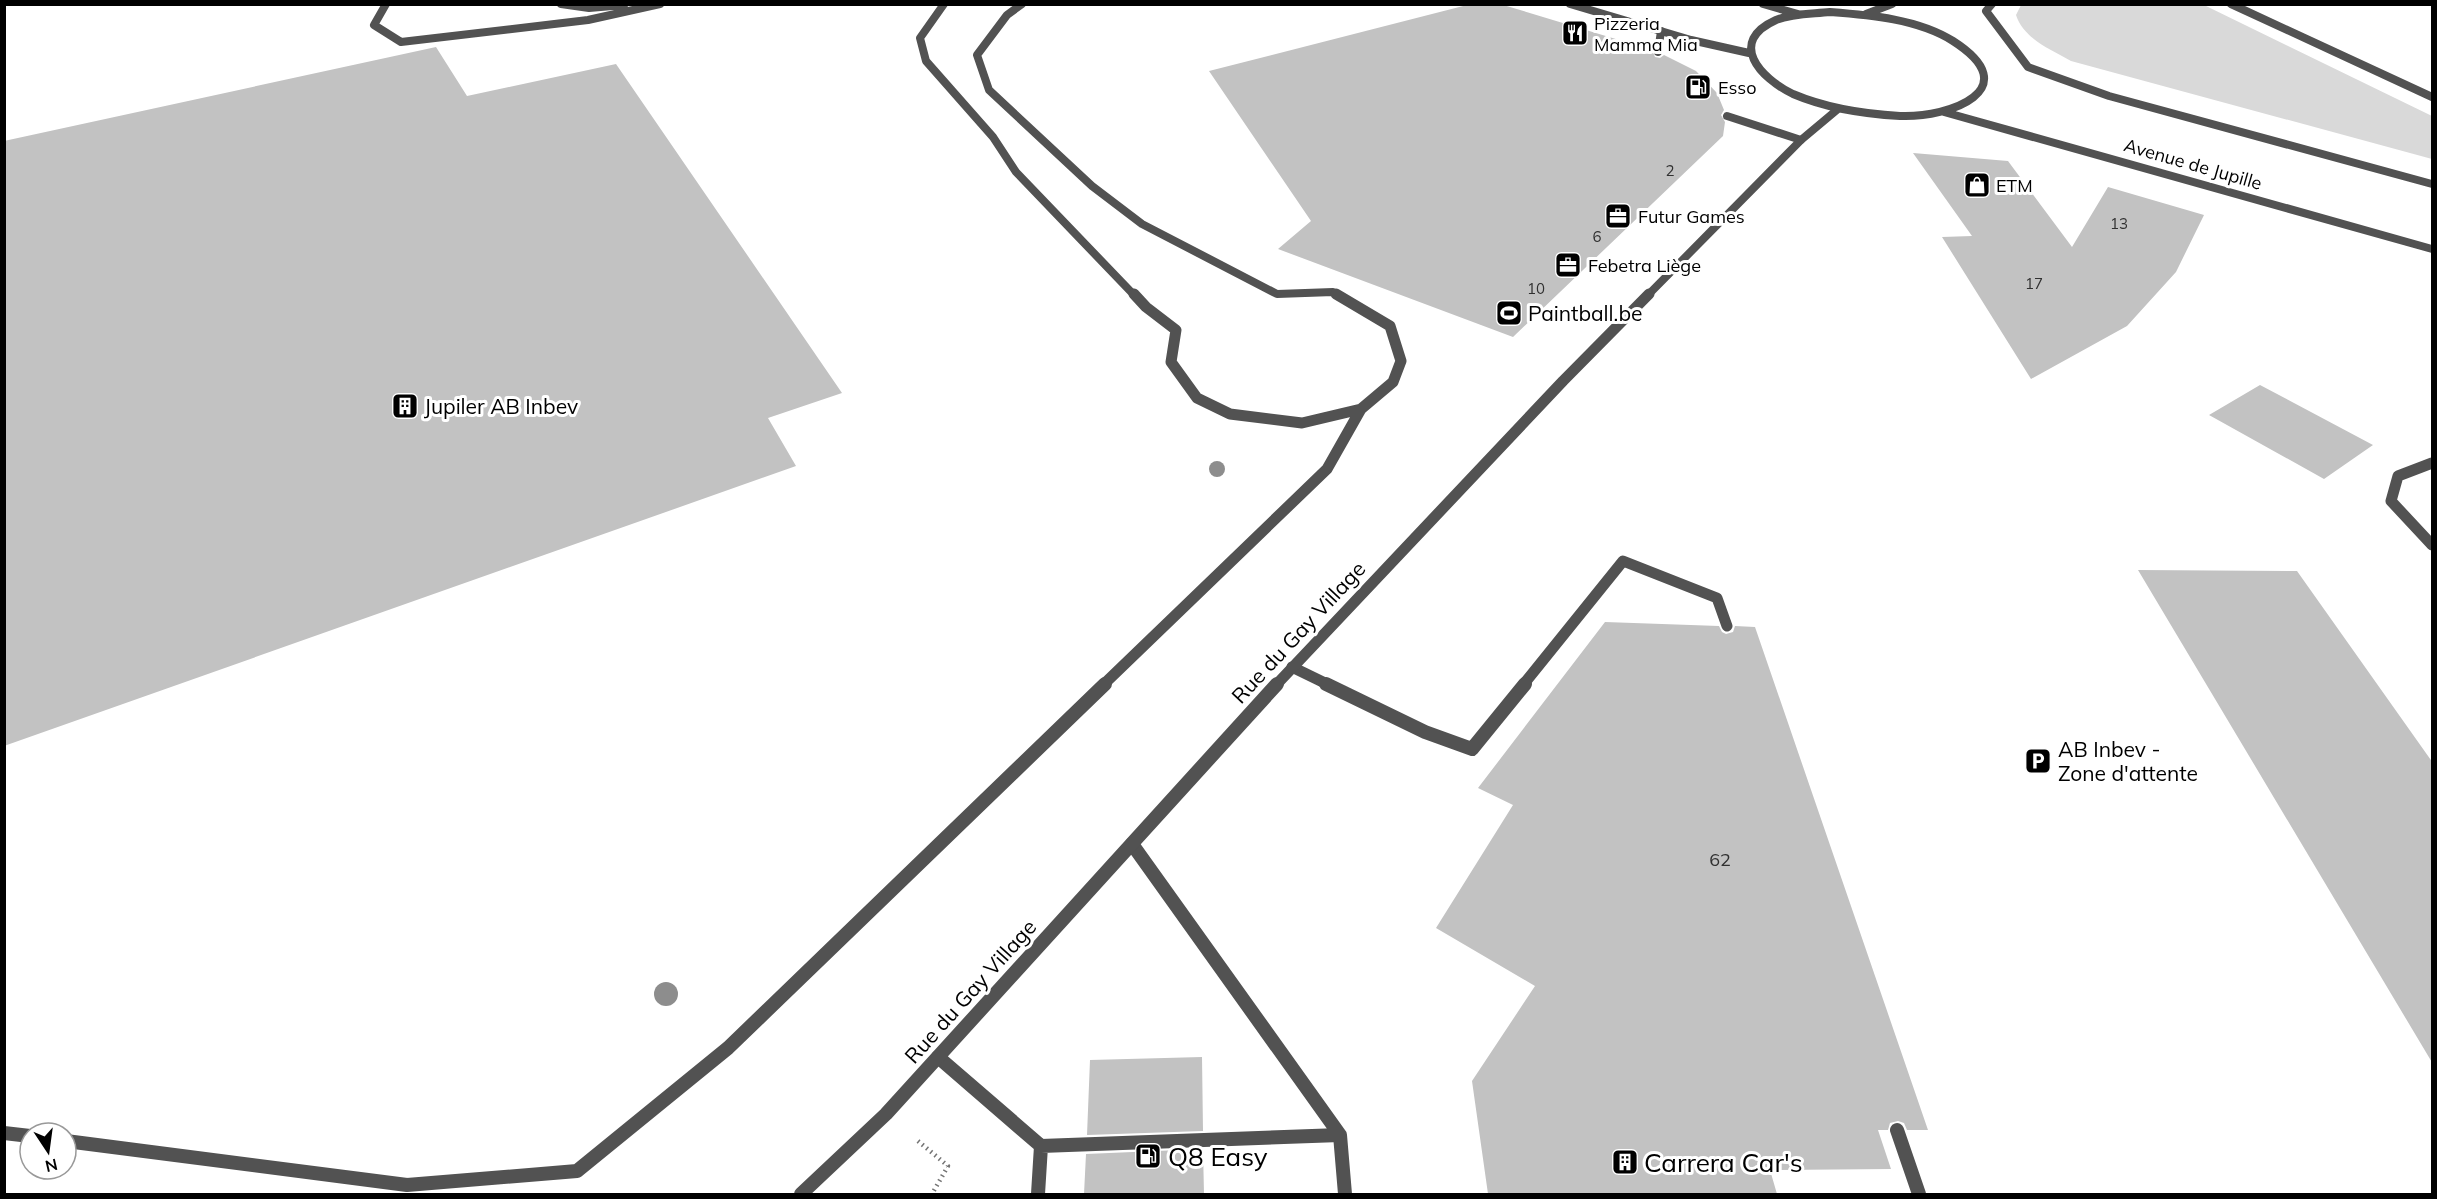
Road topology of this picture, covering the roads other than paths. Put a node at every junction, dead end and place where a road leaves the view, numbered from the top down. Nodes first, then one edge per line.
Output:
1 (386, 4) edge
2 (561, 4) edge
3 (631, 4) edge
4 (660, 4) edge
5 (944, 4) edge
6 (1022, 4) edge
7 (1570, 4) edge
8 (1763, 4) edge
9 (1892, 4) edge
10 (1992, 4) edge
11 (2231, 4) edge
12 (1865, 14) junction
13 (1799, 15) junction
14 (1661, 31) junction
15 (1658, 52) dead end
16 (1749, 53) junction
17 (2433, 97) edge
18 (1838, 109) junction
19 (1944, 112) junction
20 (1726, 116) dead end
21 (1801, 140) junction
22 (2433, 184) edge
23 (2433, 249) edge
24 (1361, 409) junction
25 (2433, 463) edge
26 (2433, 545) edge
27 (1727, 626) dead end
28 (1292, 667) junction
29 (1132, 844) junction
30 (938, 1057) junction
31 (1897, 1130) dead end
32 (1340, 1135) junction
33 (78, 1143) edge
34 (1041, 1146) junction
35 (801, 1194) edge
36 (1038, 1194) edge
37 (1345, 1194) edge
38 (1919, 1194) edge

1 - 4 street
2 - 3 street
5 - 24 street
6 - 24 street
7 - 14 street
8 - 13 street
9 - 12 street
10 - 22 street
11 - 17 street
12 - 13 street
12 - 19 street
13 - 16 street
14 - 15 street
14 - 16 street
16 - 18 street
18 - 19 street
18 - 21 street, Rue du Gay Village
19 - 23 street, Avenue de Jupille
20 - 21 street
21 - 28 street, Rue du Gay Village
24 - 33 street
25 - 26 street
27 - 28 street
28 - 29 street, Rue du Gay Village
29 - 30 street, Rue du Gay Village
29 - 32 street
30 - 34 street
30 - 35 street, Rue du Gay Village
31 - 38 street
32 - 34 street
32 - 37 street
34 - 36 street

